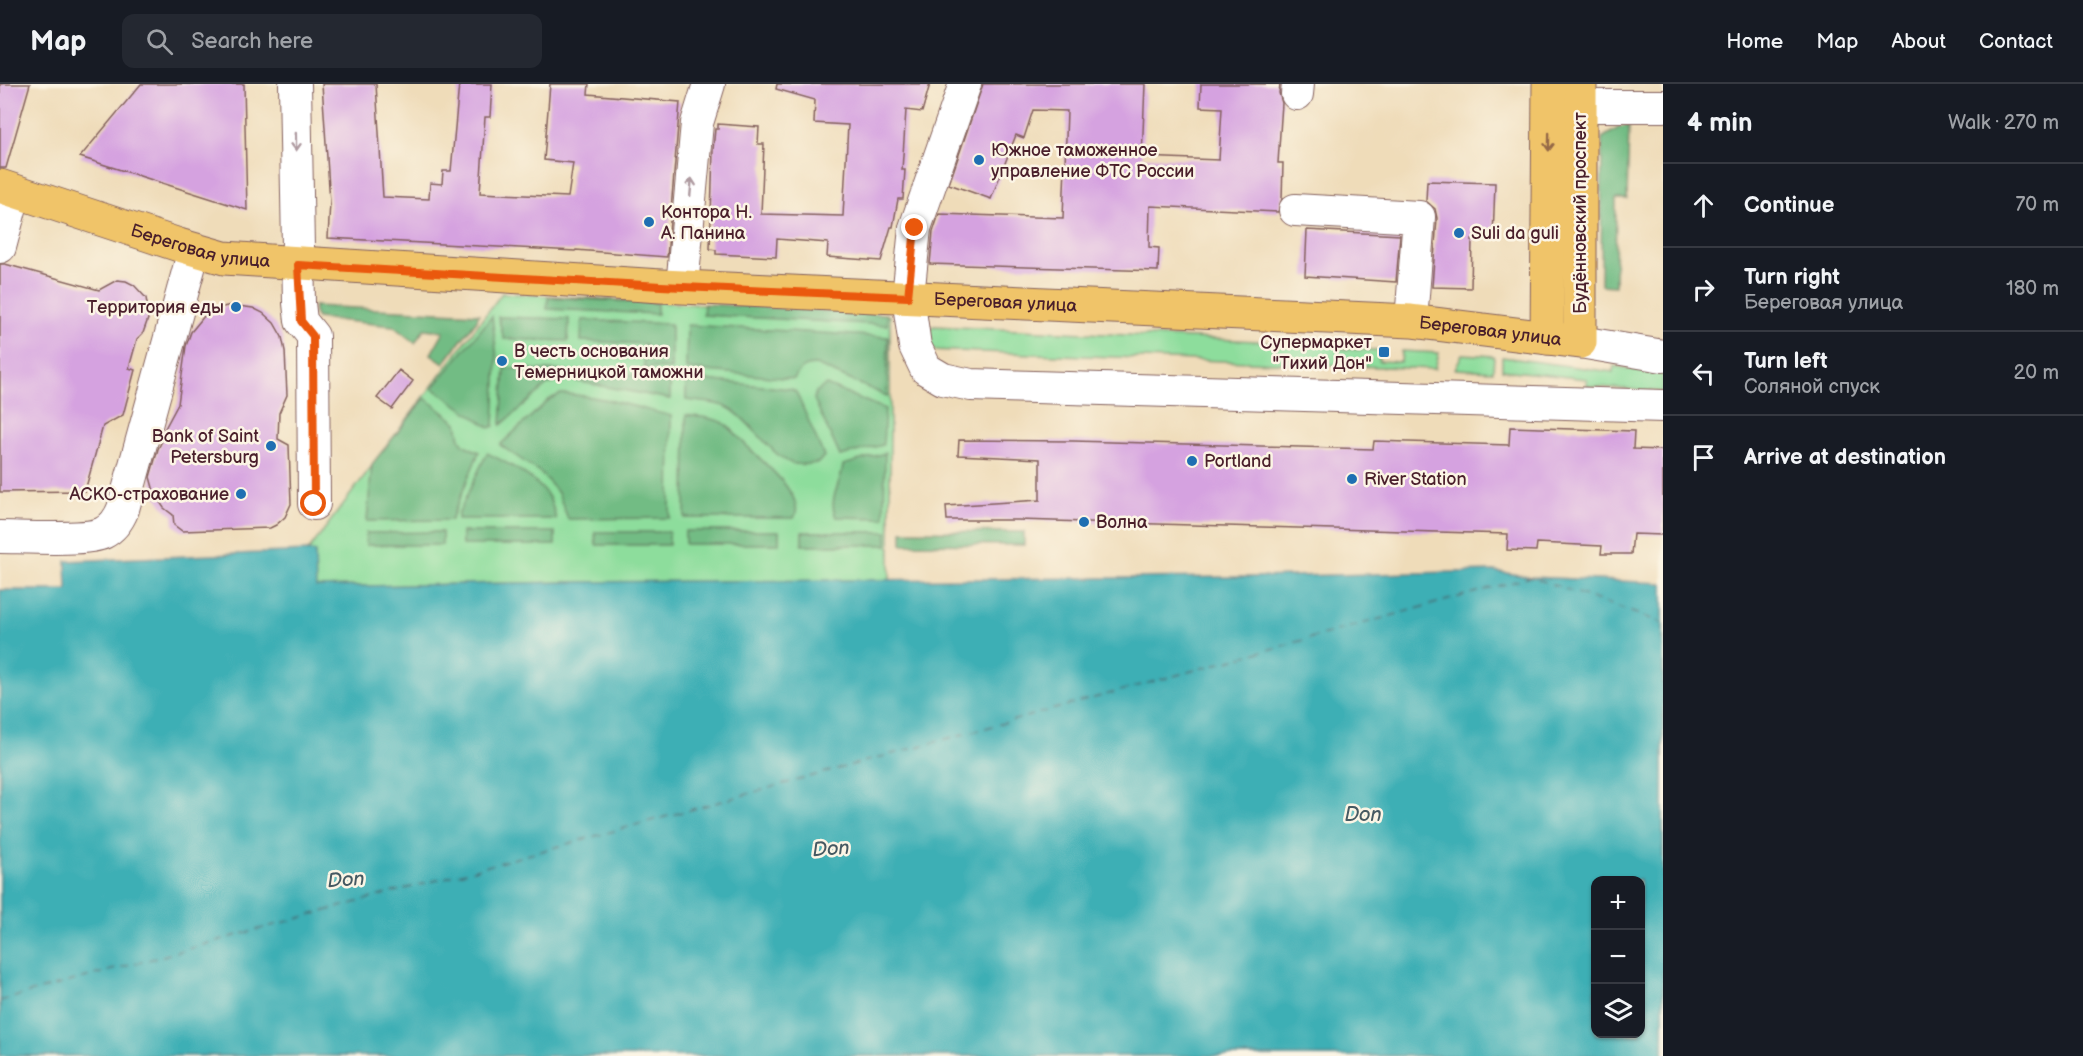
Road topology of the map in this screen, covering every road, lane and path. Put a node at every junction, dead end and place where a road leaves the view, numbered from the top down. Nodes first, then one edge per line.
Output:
1 (295, 84) edge
2 (709, 84) edge
3 (965, 84) edge
4 (1549, 84) edge
5 (1580, 95) edge
6 (1663, 106) edge
7 (8, 189) edge
8 (1295, 210) dead end
9 (0, 247) edge
10 (194, 250) junction
11 (298, 265) junction
12 (682, 287) junction
13 (908, 297) junction
14 (1411, 321) junction
15 (1546, 338) junction
16 (1580, 342) junction
17 (1663, 356) edge
18 (1663, 406) edge
19 (314, 504) dead end
20 (0, 537) edge

1 -> 11 street
12 -> 2 street
3 - 13 street
4 -> 15 main road, Будённовский проспект
5 - 6 street
5 - 16 main road, Будённовский проспект
7 - 9 street
7 - 10 main road, Береговая улица
8 - 14 street
10 - 11 main road, Береговая улица
10 - 20 street
11 - 12 main road, Береговая улица
11 - 19 street
12 - 13 main road, Береговая улица
13 - 14 main road, Береговая улица
13 - 18 street
14 - 15 main road, Береговая улица
15 - 16 main road, Береговая улица
16 - 17 street, Береговая улица

